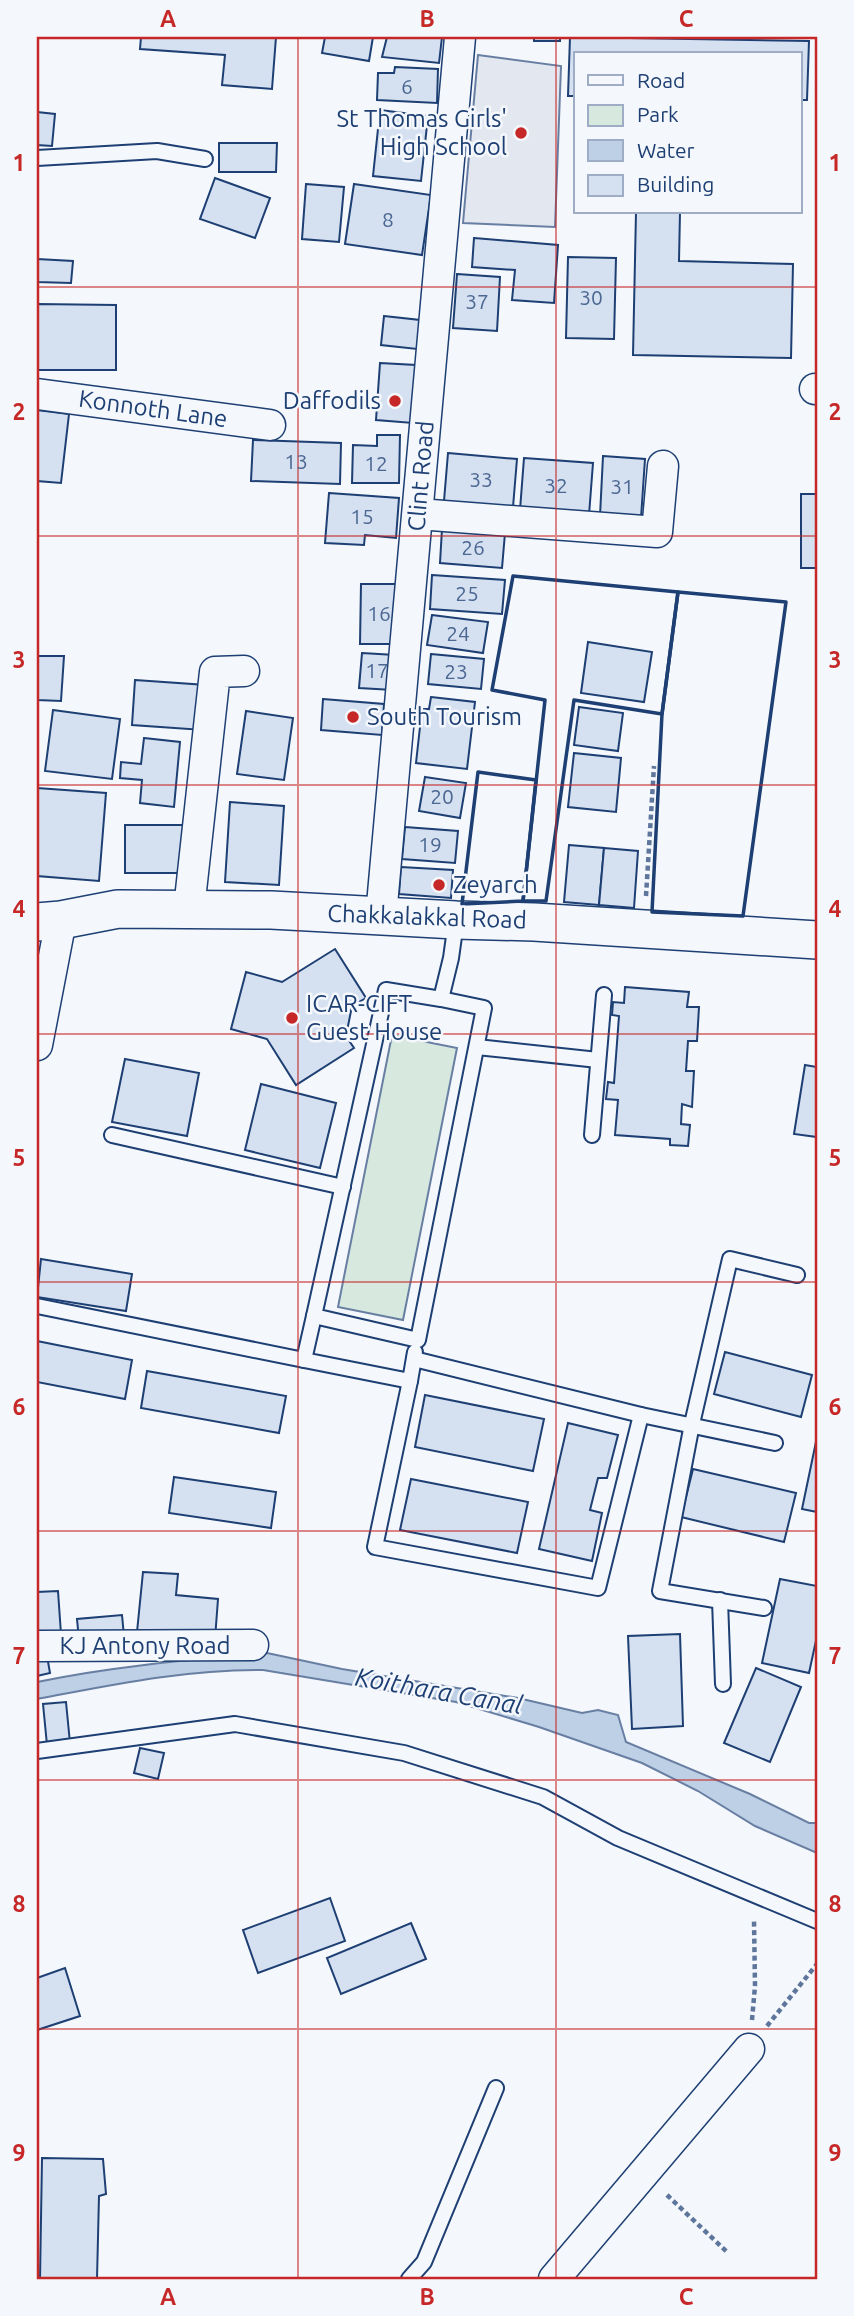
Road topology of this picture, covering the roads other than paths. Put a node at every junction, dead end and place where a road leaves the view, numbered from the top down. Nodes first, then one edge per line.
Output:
1 (460, 37) edge
2 (37, 159) edge
3 (205, 159) dead end
4 (37, 394) edge
5 (270, 425) dead end
6 (663, 466) dead end
7 (418, 514) junction
8 (244, 671) dead end
9 (189, 909) junction
10 (381, 916) junction
11 (456, 920) junction
12 (49, 921) edge
13 (817, 940) edge
14 (604, 995) dead end
15 (441, 999) junction
16 (37, 1045) edge
17 (477, 1046) junction
18 (598, 1060) junction
19 (112, 1135) dead end
20 (592, 1135) dead end
21 (343, 1187) junction
22 (797, 1275) dead end
23 (37, 1306) edge
24 (314, 1315) junction
25 (418, 1340) junction
26 (414, 1359) junction
27 (304, 1360) junction
28 (410, 1381) junction
29 (641, 1415) junction
30 (692, 1424) junction
31 (775, 1443) dead end
32 (720, 1601) junction
33 (764, 1608) dead end
34 (253, 1645) dead end
35 (37, 1646) edge
36 (723, 1684) dead end
37 (37, 1751) edge
38 (817, 1920) edge
39 (749, 2049) road end
40 (496, 2088) dead end
41 (409, 2279) edge
42 (554, 2279) edge

1 - 7 street, Clint Road
2 - 3 lane
4 - 5 street, Konnoth Lane
6 - 7 street
7 - 10 street, Clint Road
8 - 9 street
9 - 10 street, Chakkalakkal Road
9 - 12 street, Chakkalakkal Road
10 - 11 street, Chakkalakkal Road
11 - 13 street, Chakkalakkal Road
11 - 15 lane
12 - 16 street
14 - 18 lane
15 - 17 lane
15 - 21 lane
17 - 18 lane
17 - 25 lane
18 - 20 lane
19 - 21 lane
21 - 24 lane
22 - 30 lane
23 - 27 lane
24 - 25 lane
24 - 27 lane
25 - 26 lane
26 - 28 lane
26 - 29 lane
27 - 28 lane
28 - 29 lane
29 - 30 lane
30 - 31 lane
30 - 32 lane
32 - 33 lane
32 - 36 lane
34 - 35 street, KJ Antony Road
37 - 38 lane
39 - 42 street
40 - 41 lane

